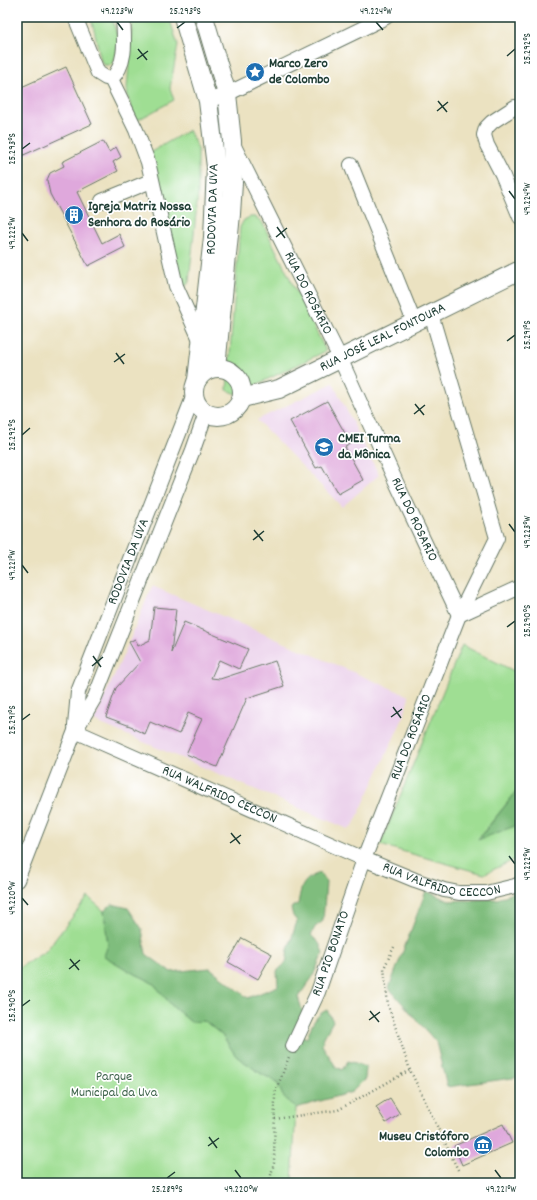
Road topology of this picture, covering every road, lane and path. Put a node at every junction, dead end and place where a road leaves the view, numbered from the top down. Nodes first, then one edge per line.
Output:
1 (75, 17) edge
2 (123, 17) edge
3 (183, 17) edge
4 (204, 17) edge
5 (386, 17) edge
6 (111, 79) junction
7 (227, 94) junction
8 (208, 101) junction
9 (515, 107) dead end
10 (232, 142) junction
11 (351, 165) dead end
12 (151, 181) junction
13 (102, 201) dead end
14 (520, 217) edge
15 (520, 270) edge
16 (431, 314) junction
17 (414, 322) junction
18 (202, 344) junction
19 (340, 358) junction
20 (216, 367) junction
21 (195, 387) junction
22 (242, 398) junction
23 (206, 413) junction
24 (520, 587) edge
25 (459, 615) junction
26 (75, 731) junction
27 (364, 859) junction
28 (17, 880) edge
29 (520, 884) edge
30 (394, 947) dead end
31 (293, 1046) joint
32 (410, 1070) junction
33 (275, 1119) junction
34 (459, 1172) dead end
35 (269, 1183) edge

1 - 6 street
2 - 6 street
3 - 8 main road, RODOVIA DA UVA
4 - 7 main road, RODOVIA DA UVA
5 - 7 street
6 - 12 street
7 - 8 street
7 - 10 main road, RODOVIA DA UVA
8 - 18 main road, RODOVIA DA UVA
9 - 14 street
10 - 19 street, RUA DO ROSÁRIO
10 - 20 main road, RODOVIA DA UVA
11 - 17 street
12 - 13 street
12 - 18 street
15 - 16 main road, RUA JOSÉ LEAL FONTOURA
16 - 17 main road, RUA JOSÉ LEAL FONTOURA
16 - 25 street, RUA DO ROSÁRIO
17 - 19 main road, RUA JOSÉ LEAL FONTOURA
18 - 21 main road, RODOVIA DA UVA
19 - 22 main road, RUA JOSÉ LEAL FONTOURA
19 - 25 street, RUA DO ROSARIO
20 - 21 main road
20 - 22 main road
21 - 23 main road
21 - 26 street, RODOVIA DA UVA
22 - 23 main road
23 - 26 street, RODOVIA DA UVA
24 - 25 street
25 - 27 street, RUA DO ROSÁRIO
26 - 27 street, RUA WALFRIDO CECCON
26 - 28 street, RODOVIA DA UVA
27 - 29 street, RUA VALFRIDO CECCON
27 - 31 street, RUA PIO BONATO
30 - 32 path
31 - 33 path
32 - 33 path
32 - 34 path
33 - 35 path

